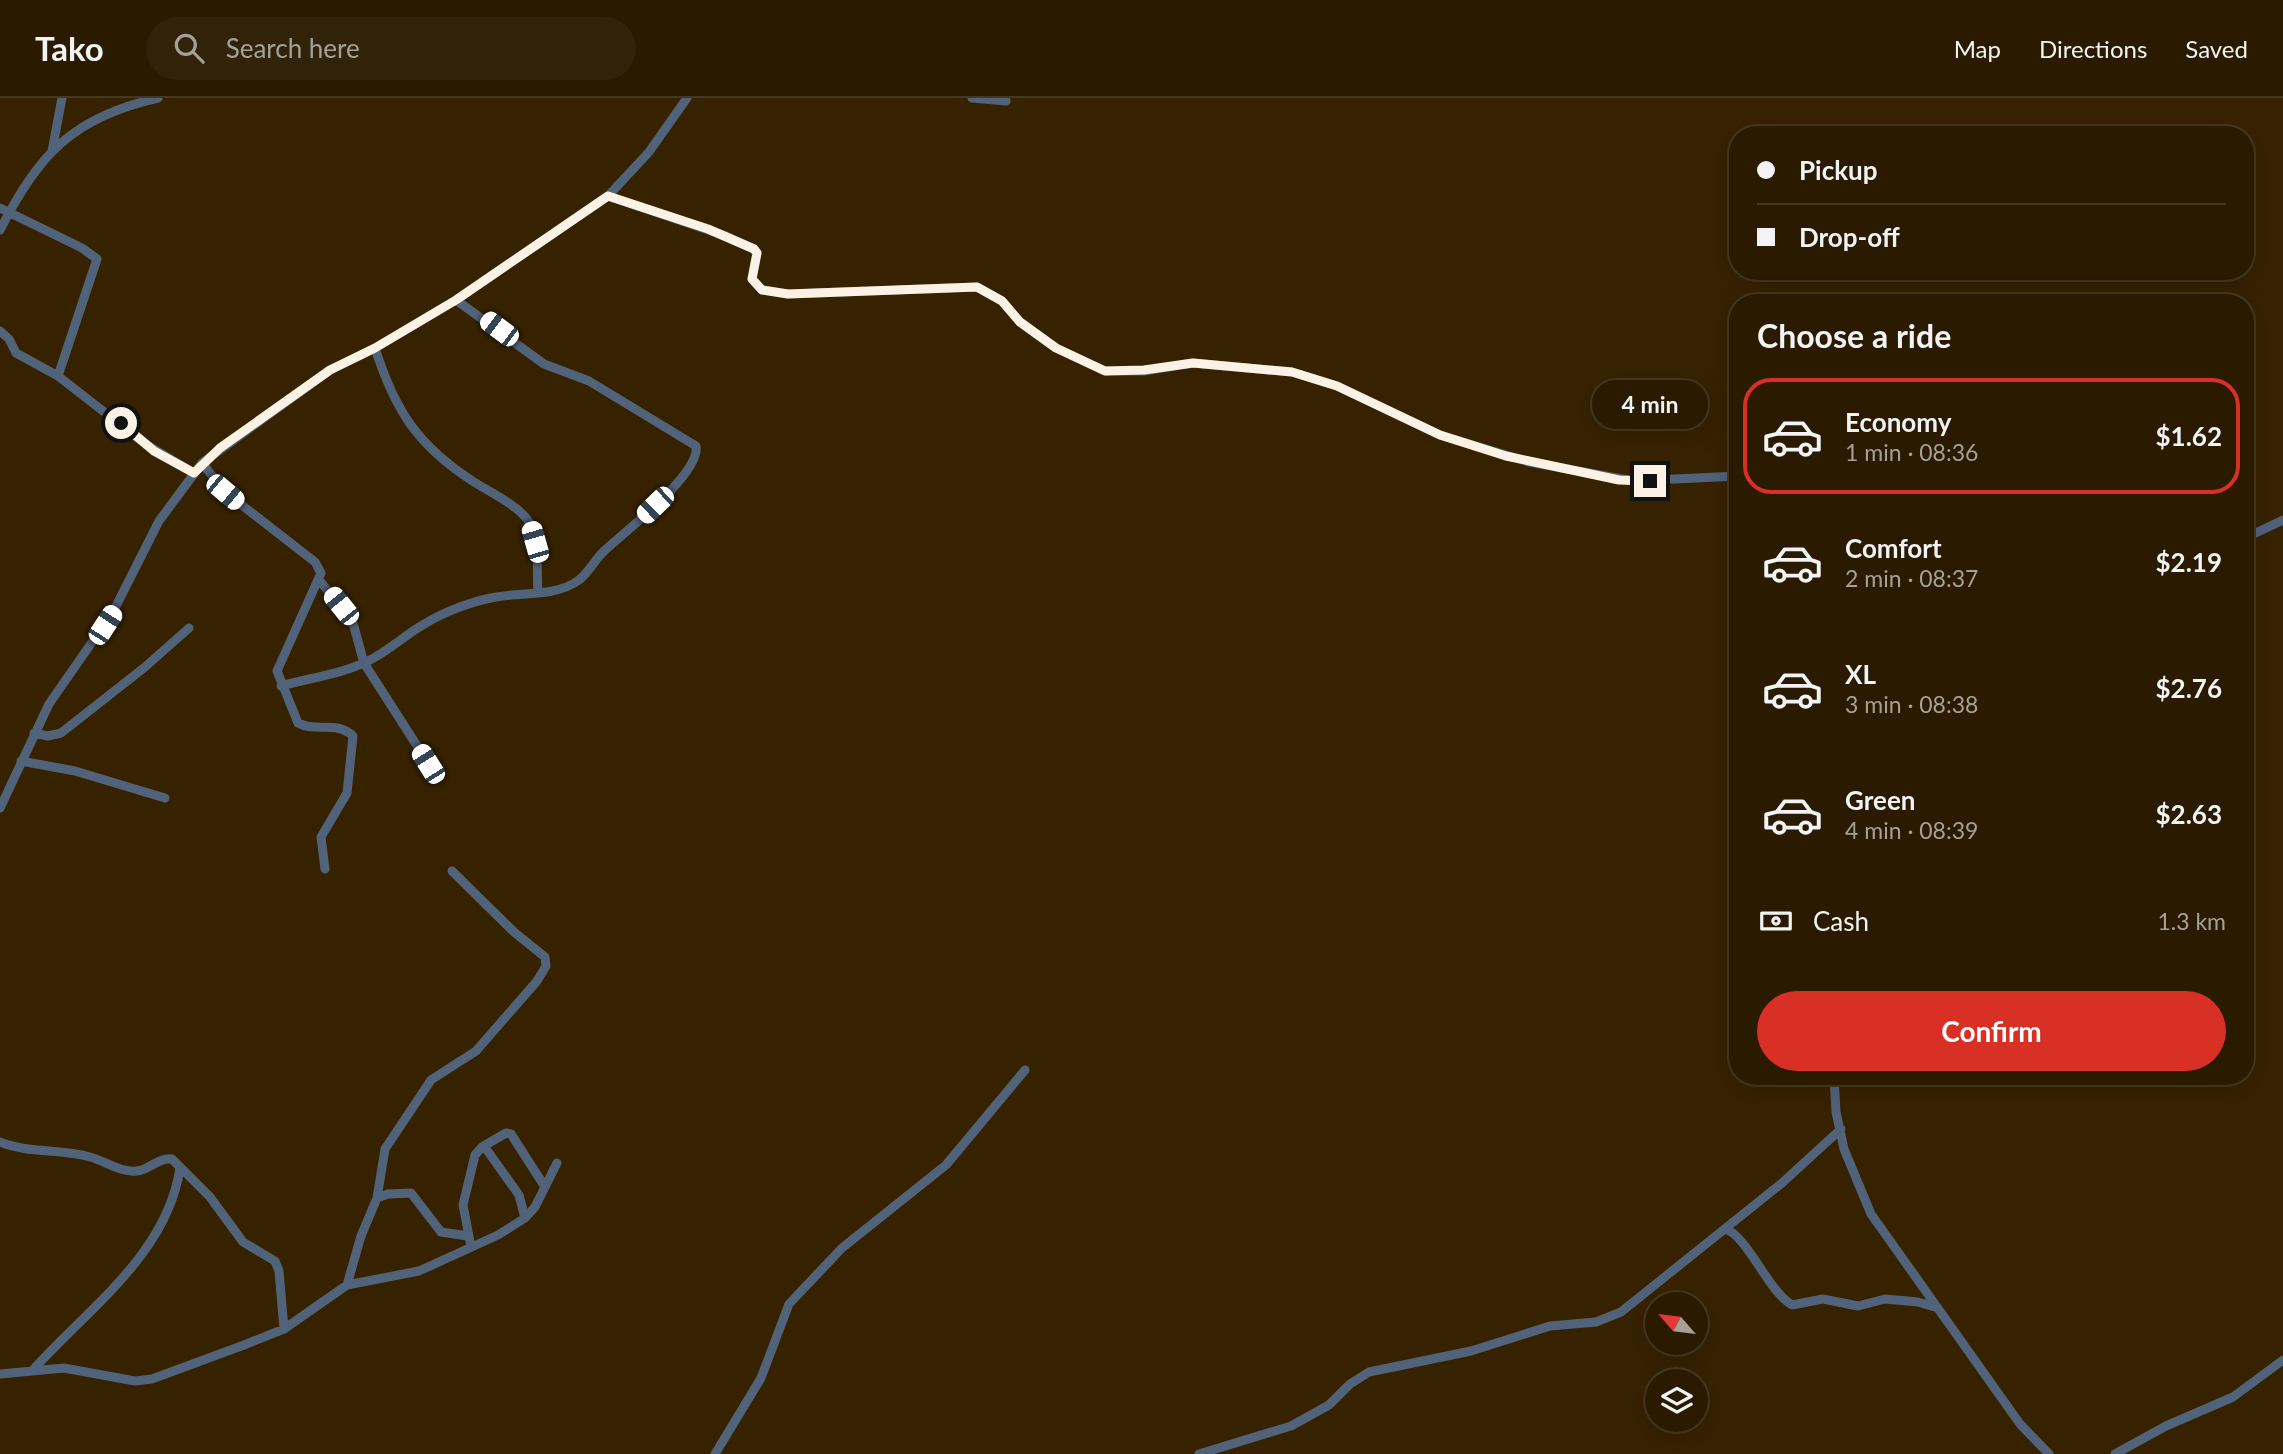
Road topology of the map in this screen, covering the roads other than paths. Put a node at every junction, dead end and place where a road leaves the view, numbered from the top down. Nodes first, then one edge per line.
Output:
1 (62, 98) edge
2 (158, 98) edge
3 (687, 98) edge
4 (972, 98) edge
5 (1006, 101) dead end
6 (52, 151) junction
7 (608, 196) junction
8 (4, 211) edge
9 (0, 230) edge
10 (456, 300) junction
11 (0, 331) edge
12 (375, 348) junction
13 (58, 376) junction
14 (202, 463) junction
15 (194, 473) junction
16 (1729, 476) edge
17 (2283, 520) edge
18 (2254, 534) edge
19 (320, 581) junction
20 (538, 593) junction
21 (189, 628) dead end
22 (364, 663) junction
23 (281, 686) junction
24 (34, 733) junction
25 (21, 761) junction
26 (428, 764) dead end
27 (165, 798) dead end
28 (0, 808) edge
29 (325, 869) dead end
30 (452, 871) dead end
31 (1024, 1070) dead end
32 (1834, 1085) edge
33 (1840, 1129) junction
34 (0, 1142) edge
35 (484, 1146) junction
36 (557, 1163) dead end
37 (180, 1168) junction
38 (545, 1187) junction
39 (377, 1198) junction
40 (525, 1218) junction
41 (1725, 1228) junction
42 (468, 1236) junction
43 (471, 1247) junction
44 (347, 1285) junction
45 (1939, 1308) junction
46 (284, 1329) junction
47 (2283, 1360) edge
48 (32, 1371) junction
49 (1, 1372) edge
50 (715, 1454) edge
51 (1199, 1454) edge
52 (2049, 1454) edge
53 (2115, 1454) edge

1 - 6 street
2 - 6 street
3 - 7 street
4 - 5 street
6 - 8 street
7 - 10 street
7 - 16 street
8 - 9 street
8 - 13 street
10 - 12 street
10 - 20 street
11 - 13 street
12 - 14 street
12 - 20 street
13 - 15 street
14 - 15 street
14 - 19 street
15 - 24 street
17 - 18 street
19 - 22 street
19 - 23 street
20 - 22 street
21 - 24 street
22 - 23 street
22 - 26 street
23 - 29 street
24 - 25 street
25 - 27 street
25 - 28 street
30 - 39 street
31 - 50 street
32 - 33 street
33 - 41 street
33 - 45 street
34 - 37 street
35 - 38 street
35 - 40 street
35 - 42 street
36 - 38 street
37 - 46 street
37 - 48 street
38 - 40 street
39 - 42 street
39 - 44 street
40 - 43 street
41 - 45 street
41 - 51 street
42 - 43 street
43 - 44 street
44 - 46 street
45 - 52 street
46 - 48 street
47 - 53 street
48 - 49 street

